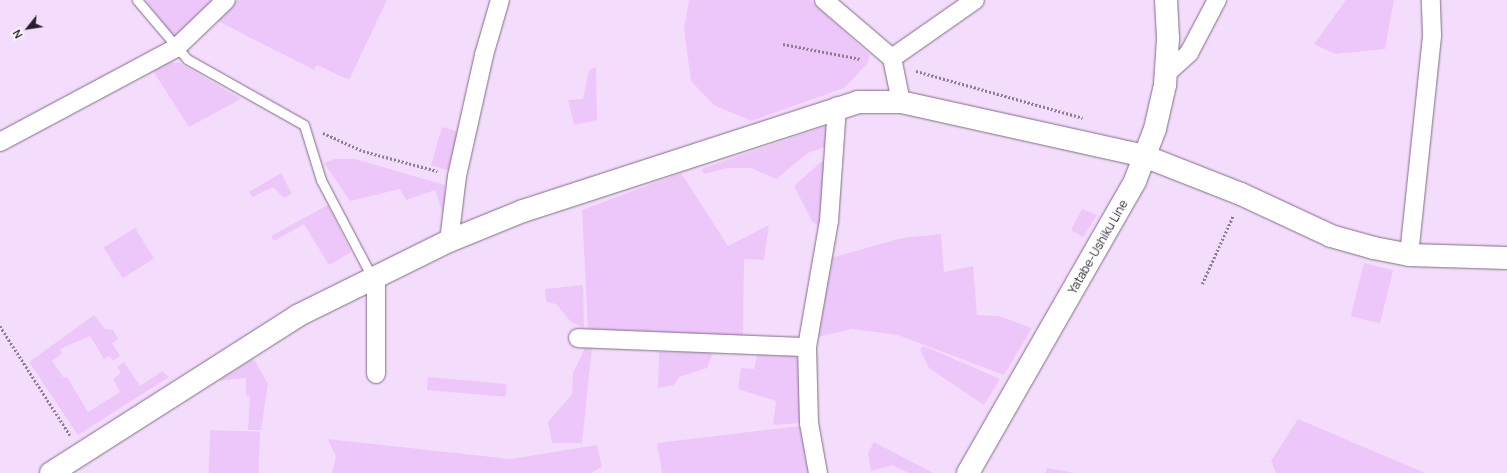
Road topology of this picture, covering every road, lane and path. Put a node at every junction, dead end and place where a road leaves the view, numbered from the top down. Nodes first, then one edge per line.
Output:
1 (137, 0) edge
2 (226, 0) edge
3 (500, 0) edge
4 (824, 0) edge
5 (975, 0) edge
6 (1166, 0) edge
7 (1217, 0) edge
8 (1431, 0) edge
9 (783, 44) dead end
10 (176, 48) junction
11 (892, 58) junction
12 (865, 60) dead end
13 (916, 71) dead end
14 (1167, 73) junction
15 (901, 102) junction
16 (837, 106) junction
17 (1090, 120) dead end
18 (304, 125) junction
19 (0, 142) edge
20 (1144, 156) junction
21 (457, 176) junction
22 (1241, 194) junction
23 (449, 241) junction
24 (1409, 255) junction
25 (1507, 258) edge
26 (374, 276) junction
27 (1202, 284) dead end
28 (0, 326) edge
29 (578, 338) dead end
30 (807, 347) junction
31 (376, 374) dead end
32 (81, 453) junction
33 (51, 473) edge
34 (818, 473) edge
35 (968, 473) edge

1 - 10 lane
2 - 10 street
3 - 21 street
4 - 11 street
5 - 11 street
6 - 14 street, Yatabe-Ushiku Line
7 - 14 street
8 - 24 street
9 - 12 path
10 - 18 lane
10 - 19 street
11 - 15 street
13 - 17 path
14 - 20 street, Yatabe-Ushiku Line
15 - 16 street
15 - 20 street
16 - 23 street
16 - 30 street
18 - 21 path
18 - 26 lane
20 - 22 street
20 - 35 street, Yatabe-Ushiku Line
21 - 23 street
22 - 24 street
22 - 27 path
23 - 26 street
24 - 25 street
26 - 31 street
26 - 32 street
28 - 32 path
29 - 30 street
30 - 34 street
32 - 33 street

